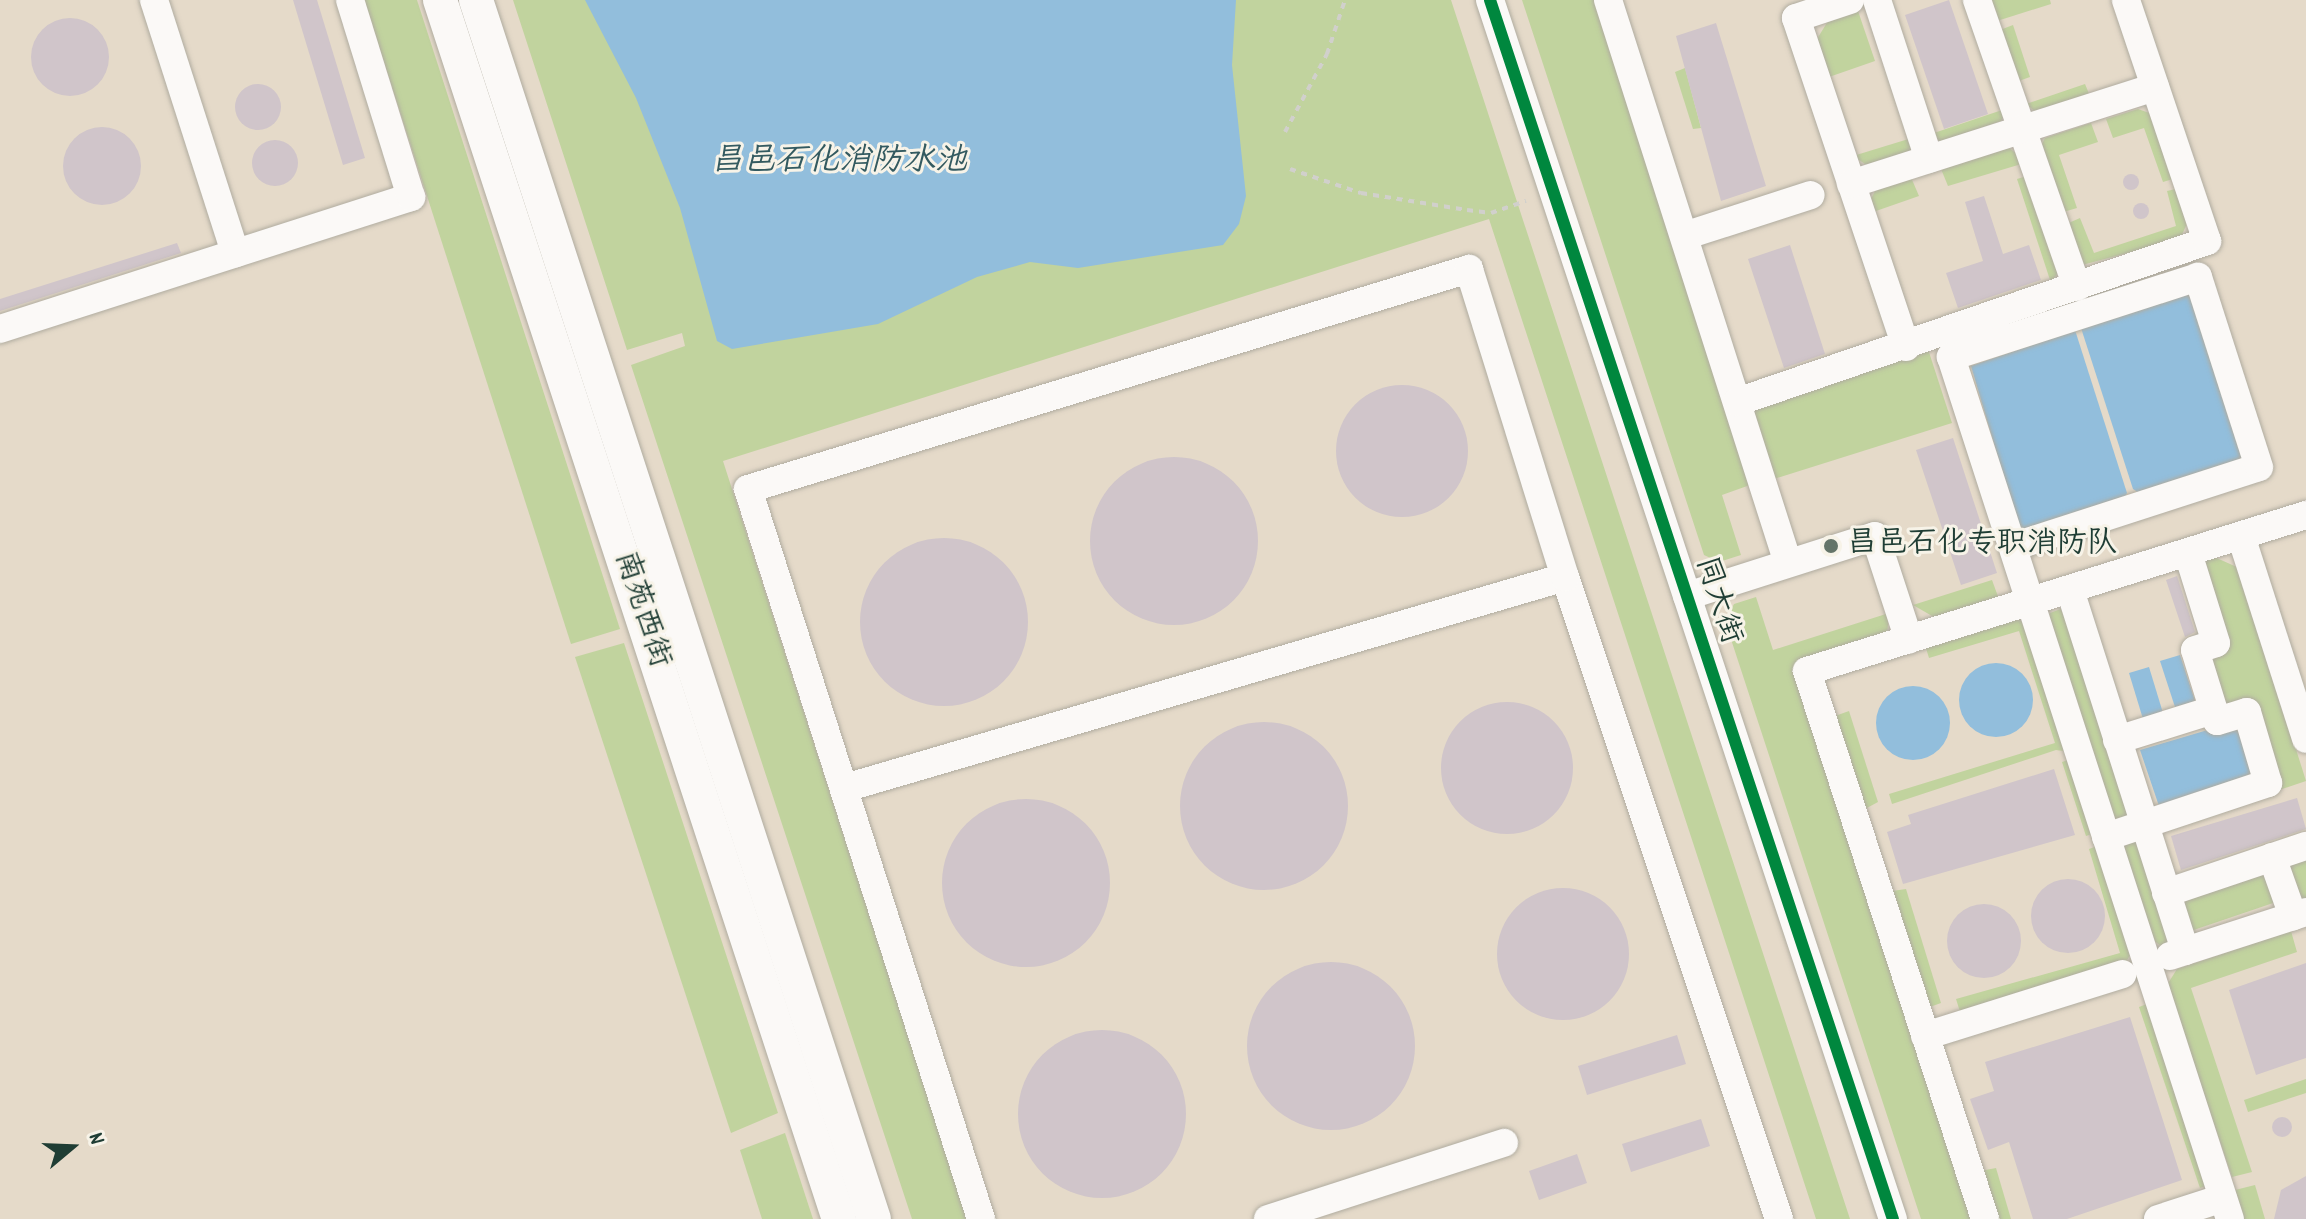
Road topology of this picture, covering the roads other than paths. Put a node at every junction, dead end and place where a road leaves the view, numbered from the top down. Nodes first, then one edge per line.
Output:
1 (154, 0) edge
2 (350, 0) edge
3 (440, 0) edge
4 (476, 0) edge
5 (1490, 0) edge
6 (1608, 0) edge
7 (1850, 0) edge
8 (1877, 0) edge
9 (1977, 0) edge
10 (2126, 0) edge
11 (2155, 87) junction
12 (2022, 128) junction
13 (1929, 159) junction
14 (1851, 184) junction
15 (1811, 195) dead end
16 (1684, 236) junction
17 (235, 253) junction
18 (2077, 287) junction
19 (0, 329) edge
20 (1906, 347) junction
21 (1737, 402) junction
22 (2306, 515) edge
23 (2241, 536) junction
24 (2015, 546) junction
25 (2188, 553) junction
26 (1788, 563) junction
27 (1565, 577) junction
28 (2070, 590) junction
29 (1687, 596) junction
30 (2030, 603) junction
31 (1909, 640) junction
32 (2213, 710) junction
33 (2306, 739) edge
34 (2117, 740) junction
35 (845, 788) junction
36 (2144, 824) junction
37 (2106, 837) junction
38 (2306, 846) edge
39 (2272, 857) junction
40 (2166, 893) junction
41 (2300, 914) edge
42 (2185, 951) junction
43 (2135, 969) junction
44 (1925, 1036) junction
45 (1504, 1143) dead end
46 (2226, 1208) edge
47 (839, 1219) edge
48 (874, 1219) edge
49 (981, 1219) edge
50 (1268, 1219) edge
51 (1779, 1219) edge
52 (1893, 1219) edge
53 (1985, 1219) edge
54 (2158, 1219) edge

1 - 17 street
2 - 17 street
3 - 47 main road, 南苑西街
4 - 48 main road, 南苑西街
5 - 29 street, 同大街
6 - 16 street
7 - 14 street
8 - 13 street
9 - 12 street
10 - 11 street
11 - 12 street
11 - 18 street
12 - 13 street
12 - 18 street
13 - 14 street
14 - 20 street
15 - 16 street
16 - 21 street
17 - 19 street
18 - 20 street
20 - 21 street
21 - 26 street
22 - 23 street
23 - 25 street
23 - 33 street
24 - 24 street
24 - 30 street
25 - 28 street
25 - 32 street
26 - 29 street
26 - 31 street
27 - 35 street
27 - 35 street
27 - 51 street
28 - 30 street
28 - 34 street
29 - 52 street, 同大街
30 - 31 street
30 - 37 street
31 - 44 street
32 - 34 street
32 - 36 street
34 - 36 street
35 - 49 street
36 - 37 street
36 - 40 street
37 - 43 street
38 - 39 street
39 - 40 street
39 - 41 street
40 - 42 street
41 - 42 street
42 - 43 street
43 - 44 street
43 - 46 street
44 - 53 street
45 - 50 street
46 - 54 street

